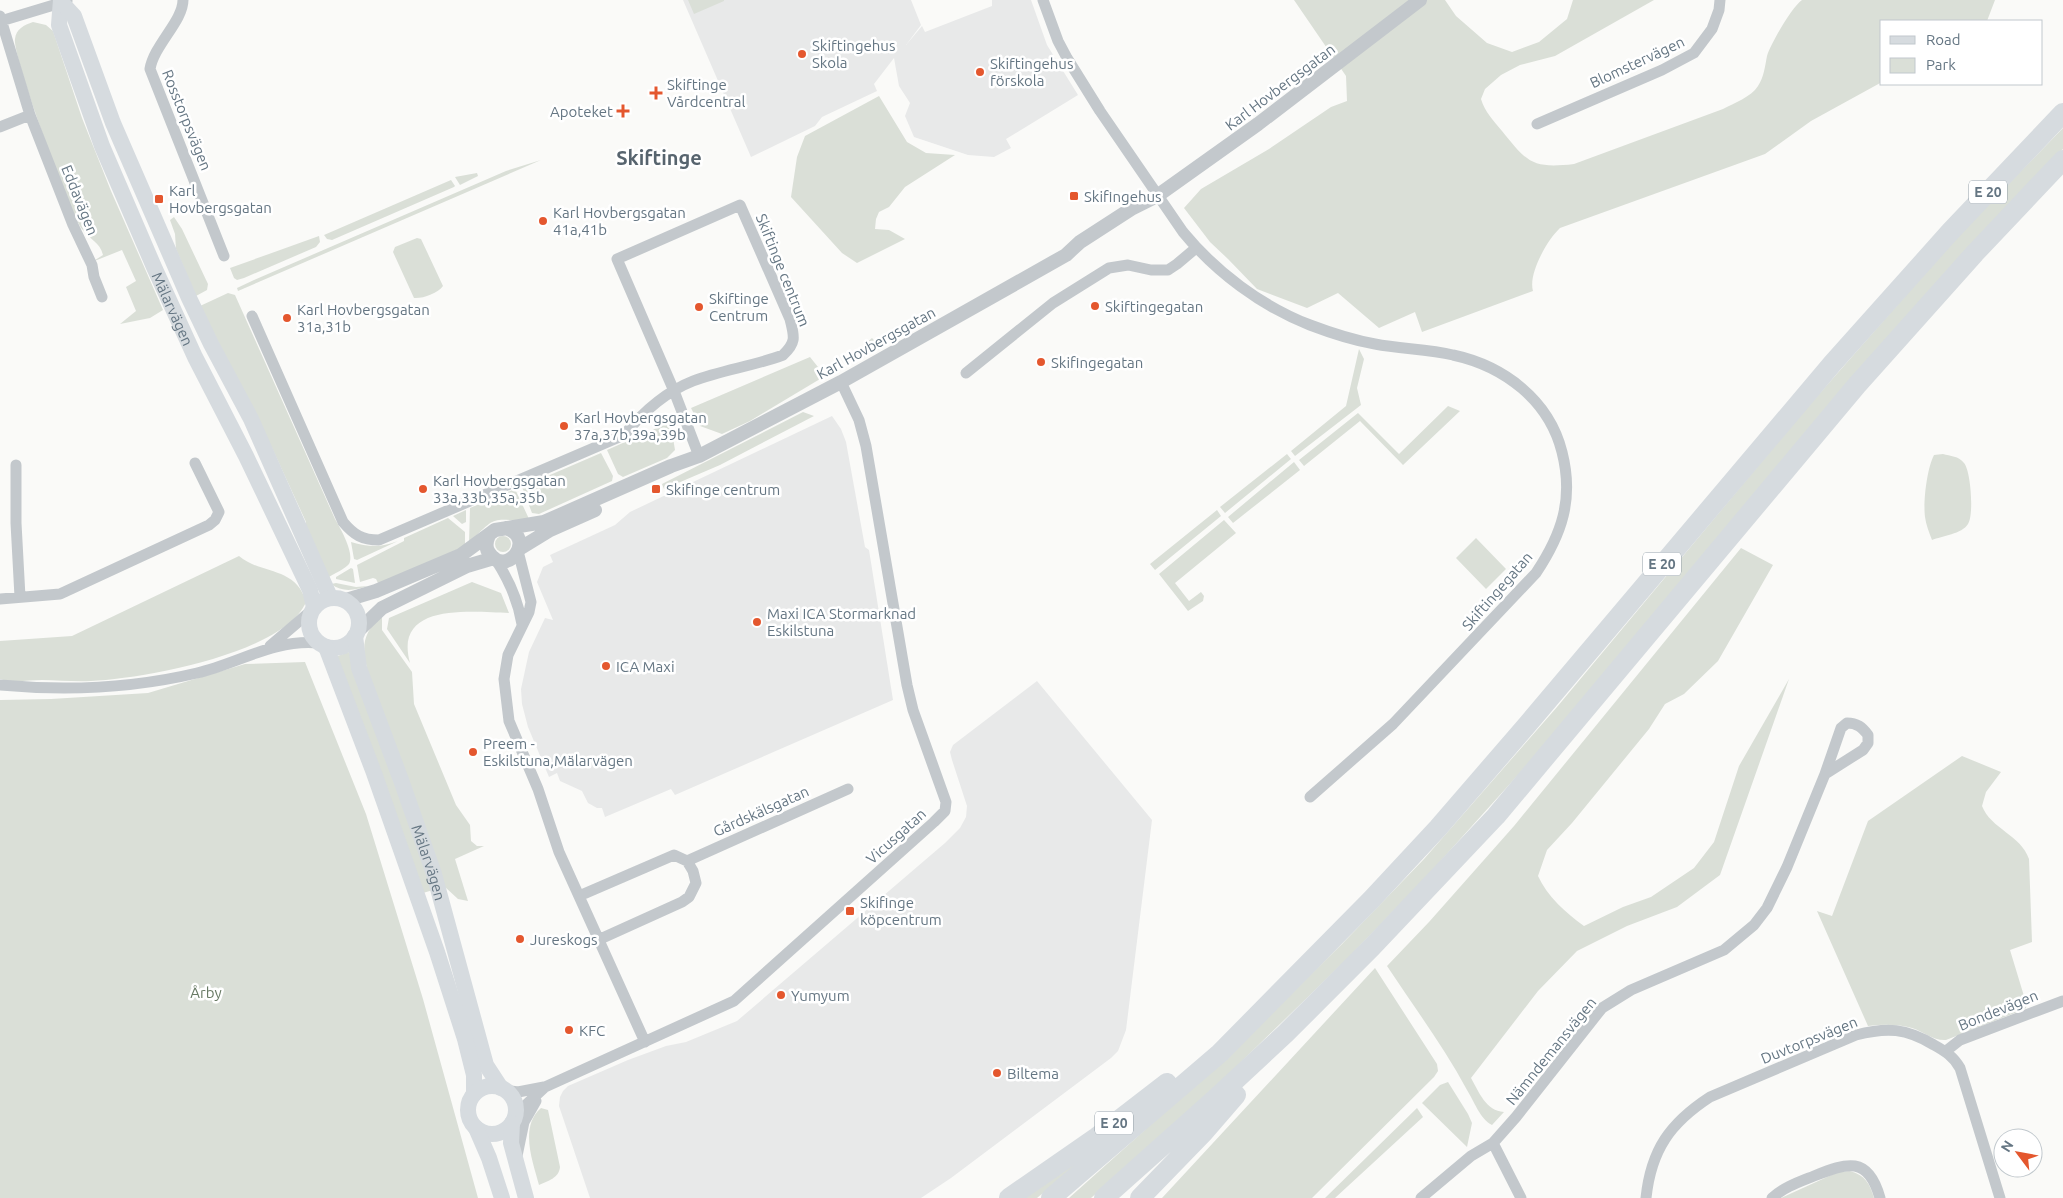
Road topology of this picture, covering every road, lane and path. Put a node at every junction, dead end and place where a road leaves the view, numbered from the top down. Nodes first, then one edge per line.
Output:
1 (183, 0) edge
2 (1043, 0) edge
3 (1420, 0) edge
4 (1720, 0) edge
5 (64, 1) edge
6 (1, 18) edge
7 (2063, 113) edge
8 (30, 115) junction
9 (1537, 124) dead end
10 (0, 127) edge
11 (2063, 160) edge
12 (1157, 196) junction
13 (1196, 248) junction
14 (224, 256) dead end
15 (102, 296) dead end
16 (252, 316) dead end
17 (966, 373) dead end
18 (841, 382) junction
19 (674, 391) junction
20 (699, 456) junction
21 (196, 463) dead end
22 (16, 465) dead end
23 (506, 528) junction
24 (489, 535) junction
25 (518, 550) junction
26 (495, 559) junction
27 (20, 597) junction
28 (0, 599) edge
29 (338, 599) junction
30 (312, 609) junction
31 (522, 624) junction
32 (356, 633) junction
33 (322, 645) junction
34 (270, 646) junction
35 (0, 685) edge
36 (1825, 774) junction
37 (848, 789) dead end
38 (1310, 797) dead end
39 (687, 861) junction
40 (578, 896) junction
41 (598, 940) junction
42 (2063, 1000) edge
43 (1285, 1034) junction
44 (645, 1042) junction
45 (1946, 1051) junction
46 (1220, 1053) junction
47 (545, 1087) junction
48 (503, 1089) junction
49 (474, 1094) junction
50 (514, 1119) junction
51 (476, 1128) junction
52 (1493, 1143) junction
53 (516, 1162) junction
54 (502, 1198) edge
55 (526, 1198) edge
56 (1009, 1198) edge
57 (1052, 1198) edge
58 (1104, 1198) edge
59 (1140, 1198) edge
60 (1421, 1198) edge
61 (1521, 1198) edge
62 (1646, 1198) edge
63 (1772, 1198) edge
64 (1880, 1198) edge
65 (2000, 1198) edge

1 - 14 street, Rosstorpsvägen
2 - 12 street
3 - 12 street, Karl Hovbergsgatan
4 - 9 street, Blomstervägen
5 - 6 street, Eddavägen
5 - 29 main road, Mälarvägen
5 - 30 main road, Mälarvägen
6 - 8 street, Eddavägen
7 - 46 highway, E 20
8 - 10 street
8 - 15 street, Eddavägen
11 - 43 highway, E 20
12 - 13 street, Skiftingegatan
12 - 18 street, Karl Hovbergsgatan
13 - 17 street
13 - 38 street, Skiftingegatan
16 - 19 street
18 - 20 street, Karl Hovbergsgatan
18 - 44 street, Vicusgatan
19 - 19 street, Skiftinge centrum
19 - 20 street
20 - 23 street, Karl Hovbergsgatan
20 - 25 street, Karl Hovbergsgatan
21 - 27 street
22 - 27 street
23 - 24 street
23 - 25 street
24 - 26 street
24 - 29 street
25 - 26 street
25 - 31 street
26 - 31 street
26 - 32 street
27 - 28 street
29 - 30 main road
29 - 32 main road
30 - 33 main road
30 - 34 street
31 - 40 street
32 - 33 main road
32 - 48 main road, Mälarvägen
33 - 34 street
33 - 49 main road, Mälarvägen
34 - 35 street
36 - 36 street, Nämndemansvägen
36 - 52 street, Nämndemansvägen
37 - 39 street, Gårdskälsgatan
39 - 40 street, Gårdskälsgatan
39 - 41 street
40 - 41 street
41 - 44 street
42 - 45 street, Bondevägen
43 - 58 highway, E 20
43 - 59 highway, E 20
44 - 47 street, Vicusgatan
45 - 62 street, Duvtorpsvägen
45 - 65 street, Duvtorpsvägen
46 - 56 highway, E 20
46 - 57 highway, E 20
47 - 48 street, Vicusgatan
47 - 50 street, Vicusgatan
47 - 53 street
48 - 49 main road
48 - 50 main road
49 - 51 main road
50 - 51 main road
50 - 53 main road
51 - 54 main road
52 - 60 street, Nämndemansvägen
52 - 61 street
53 - 55 main road
63 - 64 street

